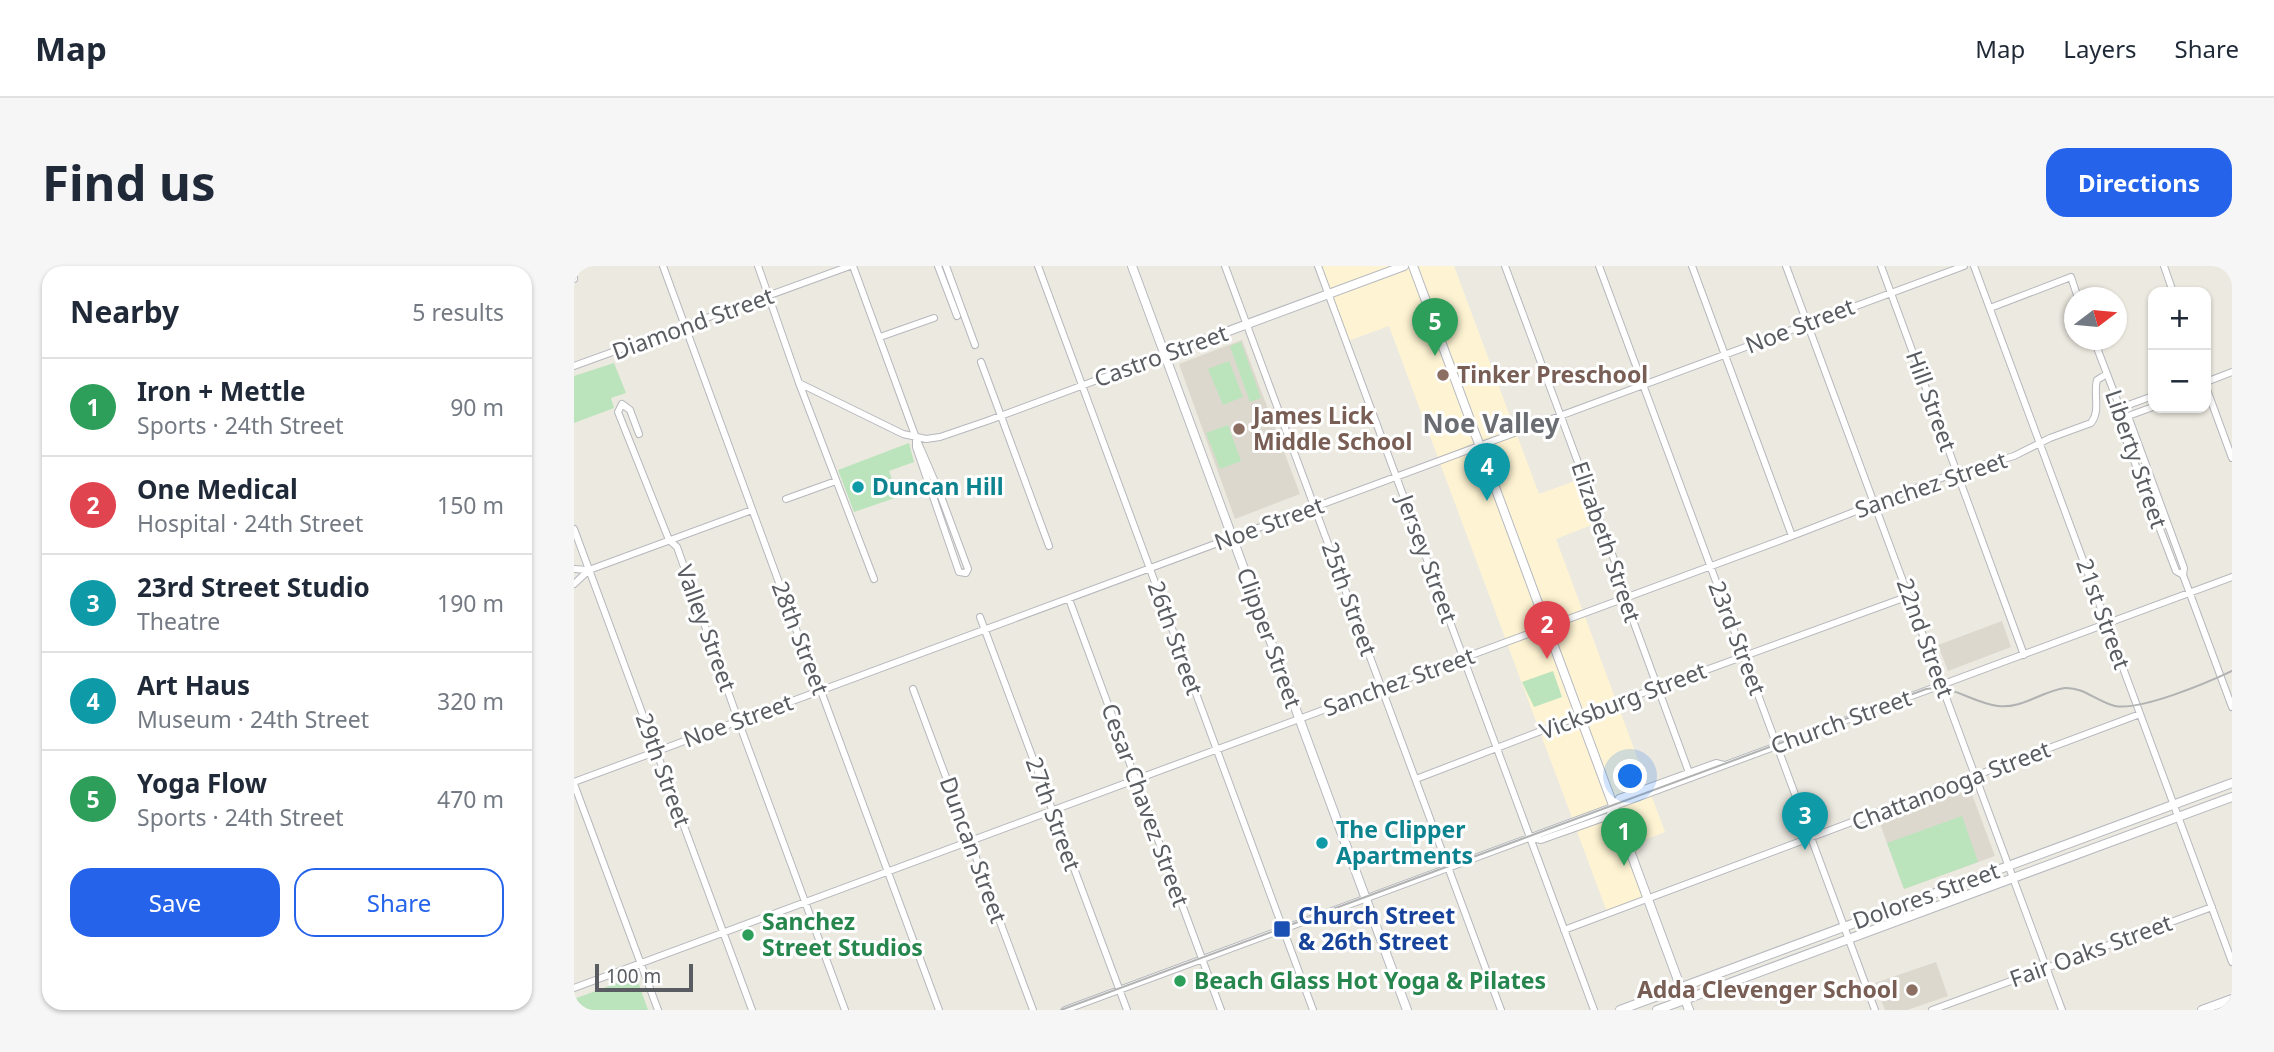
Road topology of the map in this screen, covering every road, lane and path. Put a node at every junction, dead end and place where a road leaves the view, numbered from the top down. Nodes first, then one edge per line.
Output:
1 (663, 266) edge
2 (758, 266) edge
3 (851, 266) edge
4 (938, 266) edge
5 (946, 266) edge
6 (1038, 266) edge
7 (1132, 266) edge
8 (1225, 266) edge
9 (1318, 266) edge
10 (1404, 266) edge
11 (1413, 266) edge
12 (1505, 266) edge
13 (1599, 266) edge
14 (1692, 266) edge
15 (1786, 266) edge
16 (1881, 266) edge
17 (1964, 266) edge
18 (1974, 266) edge
19 (2164, 266) edge
20 (2074, 287) edge
21 (2171, 287) edge
22 (1891, 292) junction
23 (1328, 294) junction
24 (767, 297) junction
25 (1990, 308) junction
26 (957, 316) dead end
27 (934, 318) dead end
28 (1247, 324) junction
29 (1808, 324) junction
30 (685, 327) junction
31 (880, 337) junction
32 (975, 345) dead end
33 (2098, 350) edge
34 (1164, 355) junction
35 (1725, 355) junction
36 (982, 362) dead end
37 (574, 366) edge
38 (2232, 372) edge
39 (2106, 374) junction
40 (2211, 382) edge
41 (799, 383) junction
42 (1643, 385) junction
43 (1082, 386) junction
44 (2148, 398) edge
45 (2211, 399) edge
46 (2120, 408) junction
47 (2148, 409) edge
48 (1561, 414) junction
49 (1001, 415) junction
50 (639, 434) dead end
51 (916, 438) junction
52 (2040, 443) junction
53 (1479, 445) junction
54 (2232, 458) edge
55 (1957, 472) junction
56 (1396, 477) junction
57 (836, 481) junction
58 (786, 499) dead end
59 (1874, 505) junction
60 (1315, 507) junction
61 (752, 510) junction
62 (574, 529) edge
63 (953, 530) junction
64 (945, 533) junction
65 (1792, 536) junction
66 (1232, 538) junction
67 (669, 540) junction
68 (1049, 546) dead end
69 (1710, 566) junction
70 (574, 569) edge
71 (1150, 569) junction
72 (589, 570) junction
73 (2183, 575) junction
74 (2232, 577) edge
75 (874, 579) dead end
76 (574, 584) edge
77 (2190, 594) junction
78 (1909, 596) junction
79 (1628, 597) junction
80 (1069, 599) junction
81 (981, 617) dead end
82 (2107, 624) junction
83 (1546, 625) junction
84 (985, 629) junction
85 (1744, 655) junction
86 (2024, 655) junction
87 (1464, 658) junction
88 (1942, 685) junction
89 (1382, 688) junction
90 (1657, 688) junction
91 (913, 689) dead end
92 (821, 691) junction
93 (2232, 708) edge
94 (2140, 714) junction
95 (1580, 716) junction
96 (1298, 719) junction
97 (740, 721) junction
98 (1778, 746) junction
99 (1497, 749) junction
100 (1217, 750) junction
101 (657, 752) junction
102 (1690, 775) junction
103 (1976, 776) junction
104 (1416, 779) junction
105 (1136, 780) junction
106 (574, 783) edge
107 (2232, 783) edge
108 (2232, 797) edge
109 (2174, 804) junction
110 (1614, 807) junction
111 (1052, 811) junction
112 (2178, 817) junction
113 (2091, 835) junction
114 (1530, 838) junction
115 (1811, 838) junction
116 (970, 841) junction
117 (2096, 847) junction
118 (2009, 866) junction
119 (1449, 869) junction
120 (888, 872) junction
121 (2013, 878) junction
122 (1367, 899) junction
123 (1647, 899) junction
124 (805, 902) junction
125 (2212, 907) junction
126 (1844, 927) junction
127 (1283, 930) junction
128 (1564, 930) junction
129 (724, 933) junction
130 (1849, 939) junction
131 (1202, 960) junction
132 (2232, 962) edge
133 (641, 964) junction
134 (2046, 968) junction
135 (574, 988) edge
136 (1680, 988) junction
137 (1119, 990) junction
138 (2232, 999) edge
139 (1685, 1000) junction
140 (2232, 1008) edge
141 (658, 1010) edge
142 (752, 1010) edge
143 (845, 1010) edge
144 (939, 1010) edge
145 (1033, 1010) edge
146 (1065, 1010) edge
147 (1127, 1010) edge
148 (1221, 1010) edge
149 (1313, 1010) edge
150 (1407, 1010) edge
151 (1501, 1010) edge
152 (1594, 1010) edge
153 (1620, 1010) edge
154 (1657, 1010) edge
155 (1689, 1010) edge
156 (1875, 1010) edge
157 (1932, 1010) edge
158 (2062, 1010) edge
159 (2202, 1010) edge
160 (2225, 1010) edge

1 - 30 street, 28th Street
2 - 24 street
3 - 24 street, Diamond Street
3 - 31 street
4 - 26 street
5 - 32 street
6 - 43 street, 26th Street
7 - 34 street, Clipper Street
8 - 28 street, 25th Street
9 - 23 street, Jersey Street
10 - 23 street, Castro Street
11 - 53 street
12 - 48 street, Elizabeth Street
13 - 42 street, 23rd Street
14 - 35 street
15 - 29 street, 22nd Street
16 - 22 street, Hill Street
17 - 22 street, Noe Street
18 - 25 street, 21st Street
19 - 21 street
20 - 25 street
22 - 29 street, Noe Street
22 - 55 street, Hill Street
23 - 28 street, Castro Street
23 - 56 street, Jersey Street
24 - 30 street, Diamond Street
24 - 41 street
25 - 52 street, 21st Street
27 - 31 street
28 - 34 street, Castro Street
28 - 60 street, 25th Street
29 - 35 street, Noe Street
29 - 59 street, 22nd Street
30 - 37 street, Diamond Street
30 - 61 street, 28th Street
31 - 51 street
33 - 39 street, Liberty Street
34 - 43 street, Castro Street
34 - 66 street, Clipper Street
35 - 42 street, Noe Street
35 - 65 street
36 - 49 street
38 - 40 street
39 - 46 street, Liberty Street
39 - 52 street, Sanchez Street
41 - 51 street
41 - 57 street
42 - 48 street, Noe Street
42 - 69 street, 23rd Street
43 - 49 street, Castro Street
43 - 71 street, 26th Street
44 - 46 street
45 - 54 street
46 - 73 street, Liberty Street
47 - 73 street, Liberty Street
48 - 53 street, Noe Street
48 - 79 street, Elizabeth Street
49 - 51 street, Castro Street
49 - 68 street
50 - 67 street, Valley Street
51 - 63 street
51 - 64 street
52 - 55 street, Sanchez Street
52 - 82 street, 21st Street
53 - 56 street, Noe Street
53 - 83 street
55 - 59 street, Sanchez Street
55 - 86 street, Hill Street
56 - 60 street, Noe Street
56 - 87 street, Jersey Street
57 - 58 street
57 - 75 street
59 - 65 street, Sanchez Street
59 - 78 street, 22nd Street
60 - 66 street, Noe Street
60 - 89 street, 25th Street
61 - 67 street
61 - 92 street, 28th Street
62 - 72 street, 29th Street
63 - 64 street
63 - 64 street
65 - 69 street, Sanchez Street
66 - 71 street, Noe Street
66 - 96 street, Clipper Street
67 - 72 street
67 - 97 street, Valley Street
69 - 79 street, Sanchez Street
69 - 85 street, 23rd Street
70 - 72 street
71 - 80 street, Noe Street
71 - 100 street, 26th Street
72 - 76 street
72 - 101 street, 29th Street
73 - 77 street, Liberty Street
74 - 77 street, Church Street
77 - 82 street, Church Street
77 - 93 street, Liberty Street
78 - 85 street, Vicksburg Street
78 - 88 street, 22nd Street
79 - 83 street, Sanchez Street
79 - 90 street, Elizabeth Street
80 - 84 street, Noe Street
80 - 105 street, Cesar Chavez Street
81 - 84 street, 27th Street
82 - 86 street, Church Street
82 - 94 street, 21st Street
83 - 87 street, Sanchez Street
83 - 95 street
84 - 92 street, Noe Street
84 - 111 street, 27th Street
85 - 90 street, Vicksburg Street
85 - 98 street, 23rd Street
86 - 88 street, Church Street
87 - 89 street, Sanchez Street
87 - 99 street, Jersey Street
88 - 98 street, Church Street
88 - 103 street, 22nd Street
89 - 96 street, Sanchez Street
89 - 104 street, 25th Street
90 - 95 street, Vicksburg Street
90 - 102 street, Elizabeth Street
91 - 116 street, Duncan Street
92 - 97 street, Noe Street
92 - 120 street, 28th Street
94 - 103 street, Chattanooga Street
94 - 109 street, 21st Street
95 - 99 street, Vicksburg Street
95 - 110 street
96 - 100 street, Sanchez Street
96 - 122 street, Clipper Street
97 - 101 street, Noe Street
97 - 124 street, Valley Street
98 - 102 street, Church Street
98 - 115 street, 23rd Street
99 - 104 street, Vicksburg Street
99 - 114 street, Jersey Street
100 - 105 street, Sanchez Street
100 - 127 street, 26th Street
101 - 106 street, Noe Street
101 - 129 street, 29th Street
102 - 110 street, Church Street
103 - 115 street, Chattanooga Street
103 - 118 street, 22nd Street
104 - 119 street, 25th Street
105 - 111 street, Sanchez Street
105 - 131 street, Cesar Chavez Street
106 - 133 street
107 - 109 street, Dolores Street
108 - 112 street, Dolores Street
109 - 112 street, 21st Street
109 - 113 street, Dolores Street
110 - 114 street, Church Street
110 - 123 street
111 - 116 street, Sanchez Street
111 - 137 street, 27th Street
112 - 117 street, Dolores Street
112 - 125 street, 21st Street
113 - 117 street
113 - 118 street, Dolores Street
114 - 119 street, Church Street
114 - 128 street, Jersey Street
115 - 123 street, Chattanooga Street
115 - 126 street, 23rd Street
116 - 120 street, Sanchez Street
116 - 145 street, Duncan Street
117 - 121 street, Dolores Street
118 - 121 street, 22nd Street
118 - 126 street, Dolores Street
119 - 122 street, Church Street
119 - 151 street, 25th Street
120 - 124 street, Sanchez Street
120 - 144 street, 28th Street
121 - 130 street, Dolores Street
121 - 134 street, 22nd Street
122 - 127 street, Church Street
122 - 150 street, Clipper Street
123 - 128 street, Chattanooga Street
123 - 136 street
124 - 129 street, Sanchez Street
124 - 143 street, Valley Street
125 - 132 street, 21st Street
125 - 134 street, Fair Oaks Street
126 - 130 street, 23rd Street
126 - 136 street, Dolores Street
127 - 131 street, Church Street
127 - 149 street, 26th Street
128 - 152 street, Jersey Street
129 - 133 street, Sanchez Street
129 - 142 street, 29th Street
130 - 139 street, Dolores Street
130 - 156 street, 23rd Street
131 - 137 street, Church Street
131 - 148 street, Cesar Chavez Street
133 - 135 street, Sanchez Street
133 - 141 street
134 - 157 street, Fair Oaks Street
134 - 158 street, 22nd Street
136 - 139 street
136 - 153 street, Dolores Street
137 - 146 street, Church Street
137 - 147 street, 27th Street
138 - 159 street
139 - 154 street, Dolores Street
139 - 155 street
140 - 160 street

